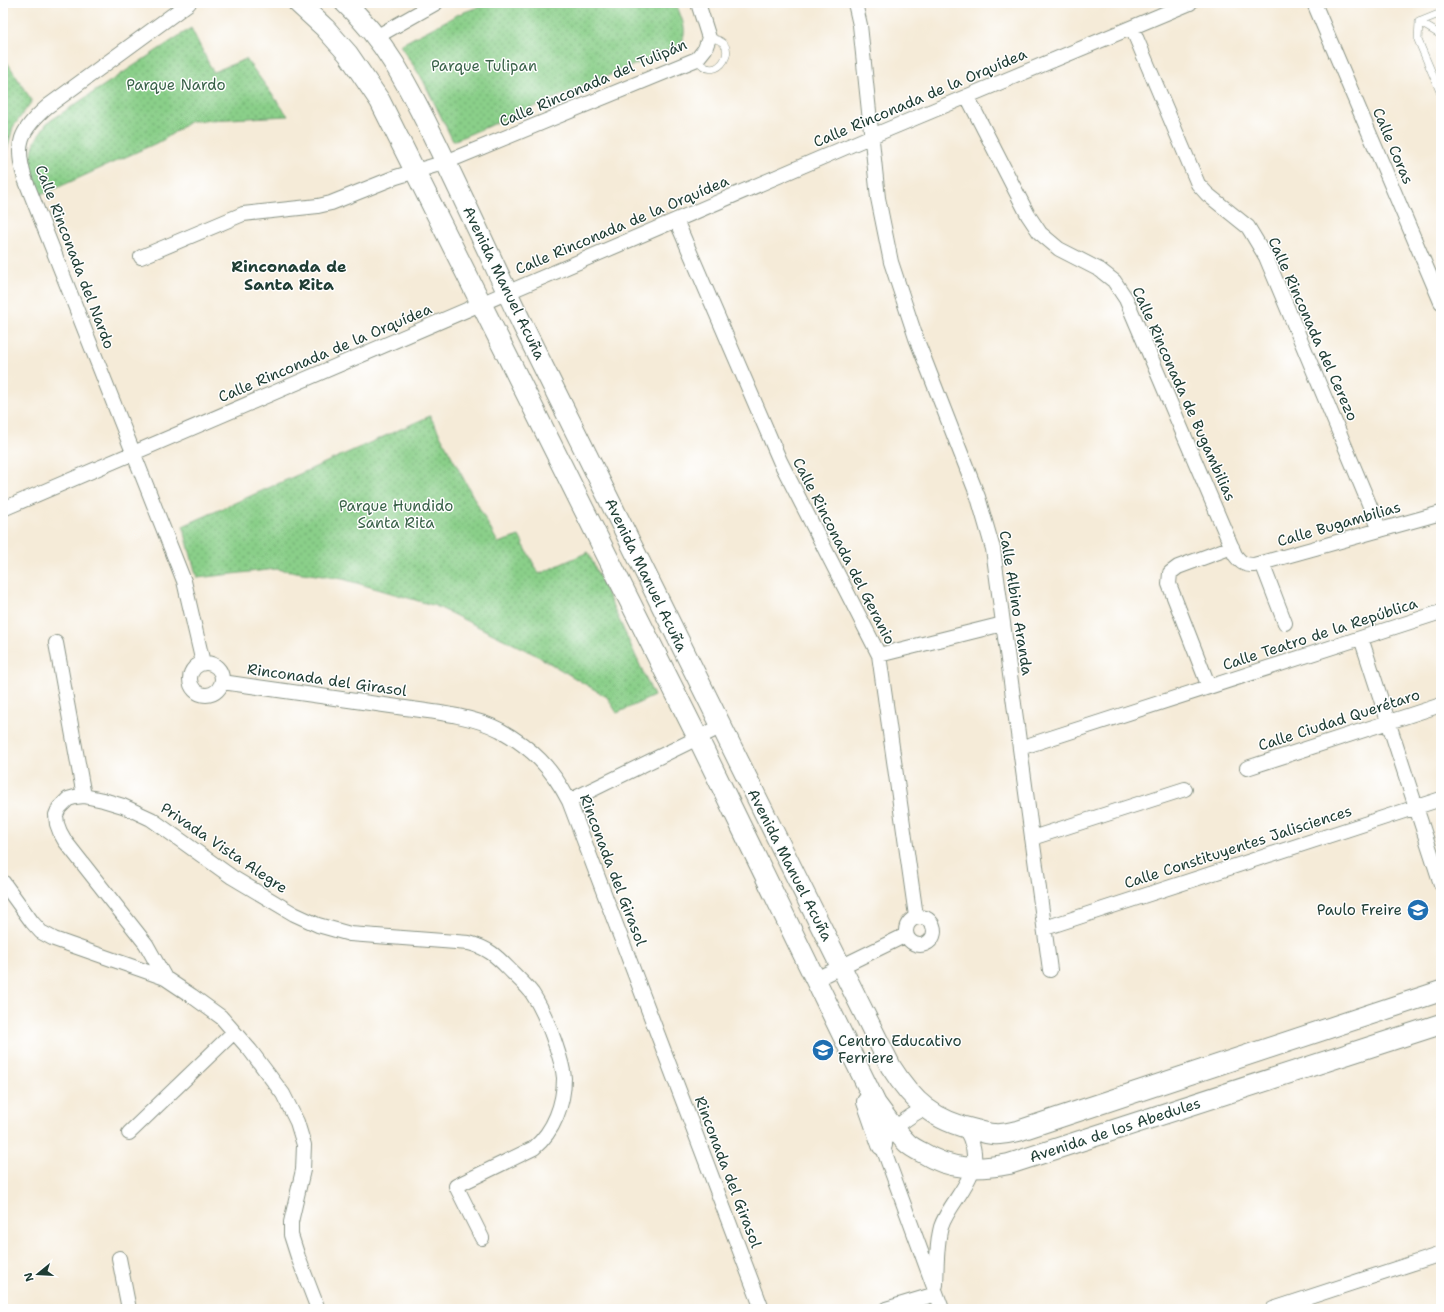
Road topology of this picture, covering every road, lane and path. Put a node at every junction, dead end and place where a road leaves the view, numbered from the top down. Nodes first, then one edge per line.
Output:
1 (189, 3) edge
2 (298, 3) edge
3 (345, 3) edge
4 (436, 3) edge
5 (698, 3) edge
6 (855, 3) edge
7 (1190, 3) edge
8 (1314, 3) edge
9 (1441, 13) edge
10 (1419, 22) junction
11 (1132, 28) junction
12 (1441, 35) edge
13 (376, 37) junction
14 (709, 38) junction
15 (697, 59) junction
16 (1441, 94) edge
17 (967, 96) junction
18 (872, 136) junction
19 (446, 162) junction
20 (416, 171) junction
21 (676, 220) junction
22 (141, 257) dead end
23 (507, 293) junction
24 (1441, 302) edge
25 (482, 304) junction
26 (134, 453) junction
27 (3, 509) edge
28 (1441, 513) edge
29 (1380, 530) junction
30 (1232, 547) junction
31 (1262, 563) junction
32 (1246, 565) joint
33 (1441, 612) edge
34 (1285, 623) dead end
35 (1003, 624) junction
36 (1362, 638) junction
37 (56, 643) dead end
38 (879, 655) junction
39 (203, 662) junction
40 (222, 682) junction
41 (1210, 688) junction
42 (1441, 705) edge
43 (1388, 722) junction
44 (720, 727) junction
45 (698, 738) junction
46 (1020, 748) junction
47 (1247, 768) dead end
48 (1185, 789) dead end
49 (84, 796) junction
50 (1441, 799) edge
51 (569, 801) junction
52 (1416, 807) junction
53 (1032, 838) junction
54 (3, 882) edge
55 (1441, 884) edge
56 (916, 916) junction
57 (1045, 928) junction
58 (906, 935) junction
59 (841, 967) junction
60 (1050, 970) dead end
61 (165, 978) junction
62 (816, 979) junction
63 (1441, 991) edge
64 (1441, 1024) edge
65 (234, 1032) junction
66 (844, 1038) junction
67 (924, 1108) junction
68 (964, 1128) junction
69 (894, 1129) junction
70 (129, 1133) dead end
71 (882, 1145) junction
72 (972, 1168) junction
73 (482, 1238) dead end
74 (1441, 1254) edge
75 (119, 1258) dead end
76 (936, 1294) junction
77 (129, 1309) edge
78 (318, 1309) edge
79 (762, 1309) edge
80 (886, 1309) edge
81 (942, 1309) edge
82 (1273, 1309) edge

1 - 26 street, Calle Rinconada del Nardo
2 - 20 street, Avenida Manuel Acuña
3 - 13 street, Avenida Manuel Acuña
4 - 13 street
5 - 14 street
6 - 18 street, Calle Albino Aranda
7 - 11 street, Calle Rinconada de la Orquídea
8 - 24 street, Calle Coras
9 - 10 lane
10 - 12 lane
10 - 16 lane
11 - 17 street, Calle Rinconada de la Orquídea
11 - 29 street, Calle Rinconada del Cerezo
13 - 19 street, Avenida Manuel Acuña
14 - 15 street, Calle Rinconada del Tulipán
14 - 15 lane
15 - 19 street, Calle Rinconada del Tulipán
17 - 18 street, Calle Rinconada de la Orquídea
17 - 30 street, Calle Rinconada de Bugambilias
18 - 21 street, Calle Rinconada de la Orquídea
18 - 35 street, Calle Albino Aranda
19 - 20 street, Calle Rinconada del Tulipán
19 - 23 street, Avenida Manuel Acuña
20 - 22 street, Calle Rinconada del Tulipán
20 - 25 street, Avenida Manuel Acuña
21 - 23 street, Calle Rinconada de la Orquídea
21 - 38 street, Calle Rinconada del Geranio
23 - 25 street, Calle Rinconada de la Orquídea
23 - 44 street, Avenida Manuel Acuña
25 - 26 street, Calle Rinconada de la Orquídea
25 - 45 street, Avenida Manuel Acuña
26 - 27 street, Calle Rinconada de la Orquídea
26 - 39 street, Calle Rinconada del Nardo
28 - 29 street, Calle Bugambilias
29 - 31 street, Calle Bugambilias
30 - 32 street, Calle Rinconada de Bugambilias
30 - 41 street, Calle Teatro de la República
31 - 32 street, Calle Bugambilias
31 - 34 street
33 - 36 street, Calle Teatro de la República
35 - 38 street
35 - 46 street, Calle Albino Aranda
36 - 41 street, Calle Teatro de la República
36 - 43 street
37 - 49 street
38 - 56 street, Calle Rinconada del Geranio
39 - 40 street
39 - 40 street
40 - 51 street, Rinconada del Girasol
41 - 46 street, Calle Teatro de la República
42 - 43 street, Calle Ciudad Querétaro
43 - 47 street, Calle Ciudad Querétaro
43 - 52 street
44 - 45 street
44 - 59 street, Avenida Manuel Acuña
45 - 51 street
45 - 62 street, Avenida Manuel Acuña
46 - 53 street, Calle Albino Aranda
48 - 53 street
49 - 61 street
49 - 73 street, Privada Vista Alegre
50 - 52 street, Calle Constituyentes Jalisciences
51 - 79 street, Rinconada del Girasol
52 - 55 street
52 - 57 street, Calle Constituyentes Jalisciences
53 - 57 street, Calle Albino Aranda
54 - 61 street
56 - 58 street
56 - 58 street
57 - 60 street, Calle Albino Aranda
58 - 59 street
59 - 62 street
59 - 67 street, Avenida Manuel Acuña
61 - 65 street
62 - 66 street, Avenida Manuel Acuña
63 - 68 street, Avenida de los Abedules
64 - 72 street, Avenida de los Abedules
65 - 70 street
65 - 78 street
66 - 69 street, Avenida de los Abedules
66 - 71 street
67 - 68 street, Avenida Manuel Acuña
67 - 69 street
68 - 72 street
69 - 71 street
69 - 72 street, Avenida de los Abedules
71 - 76 street
72 - 76 street
74 - 82 street
75 - 77 street
76 - 80 street
76 - 81 street

